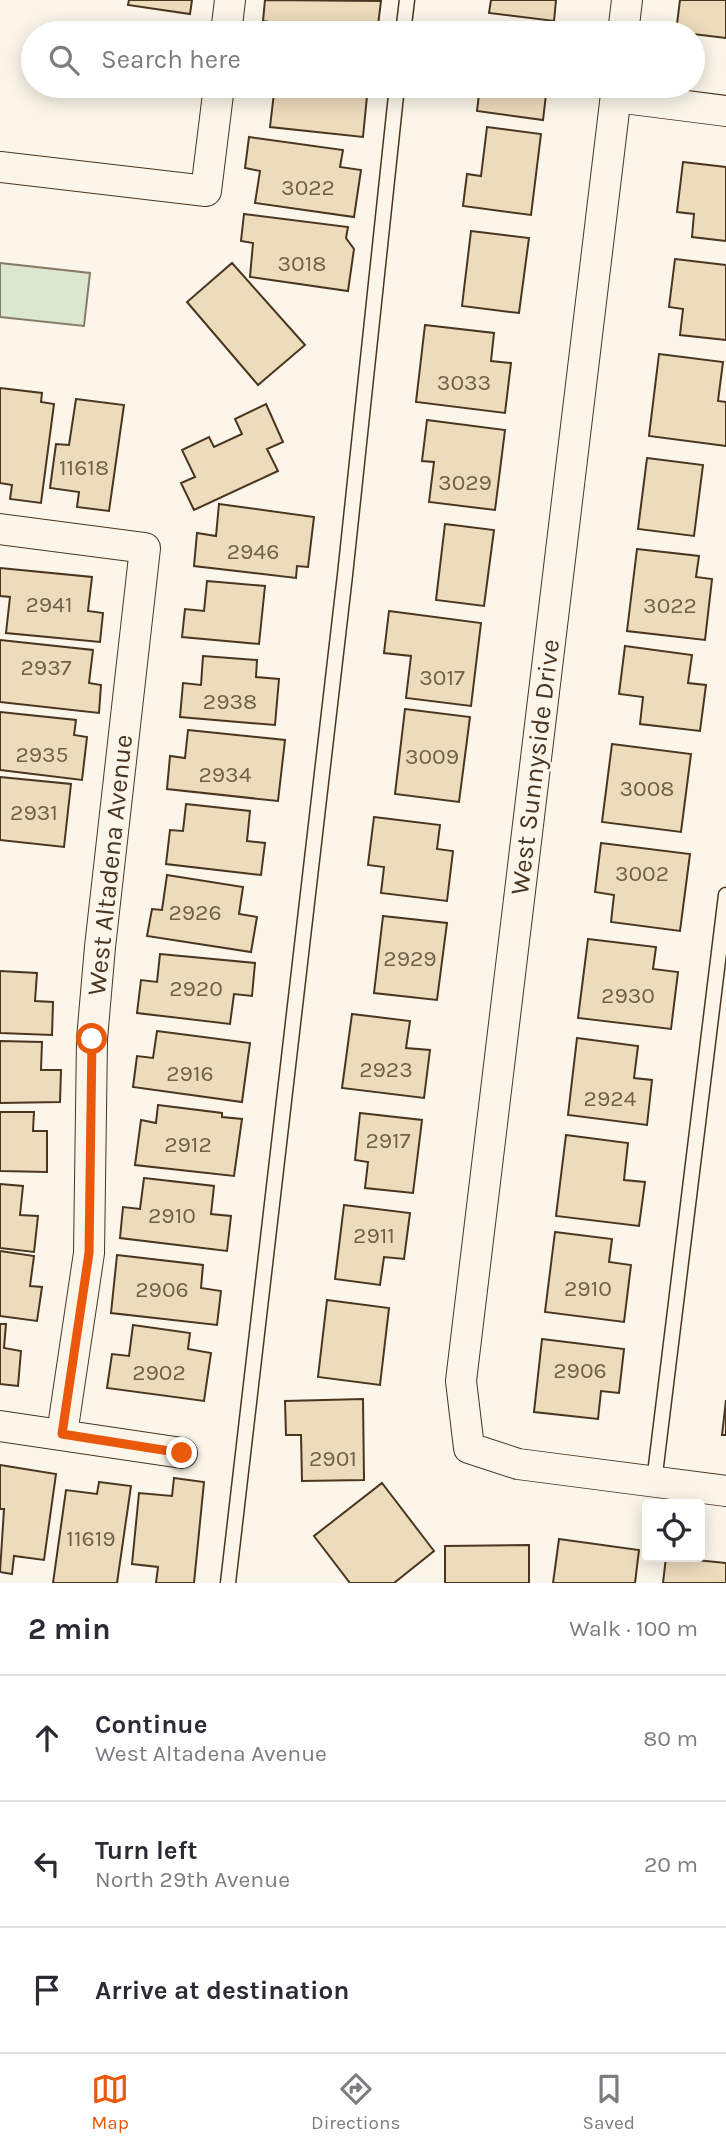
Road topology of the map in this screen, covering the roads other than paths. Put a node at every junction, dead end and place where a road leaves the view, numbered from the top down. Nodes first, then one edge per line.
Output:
1 (230, 0) edge
2 (407, 0) edge
3 (627, 0) edge
4 (227, 21) edge
5 (404, 21) edge
6 (624, 21) edge
7 (218, 98) edge
8 (396, 98) edge
9 (616, 98) edge
10 (655, 98) edge
11 (726, 111) edge
12 (0, 167) edge
13 (0, 529) edge
14 (726, 895) edge
15 (0, 1426) edge
16 (62, 1434) junction
17 (182, 1453) dead end
18 (654, 1482) junction
19 (726, 1491) edge
20 (228, 1583) edge

1 - 4 street
2 - 5 lane
3 - 6 street
7 - 12 street
8 - 20 lane
9 - 18 street, West Sunnyside Drive
10 - 11 street
13 - 16 street, West Altadena Avenue
14 - 18 lane
15 - 16 street
16 - 17 street
18 - 19 street

